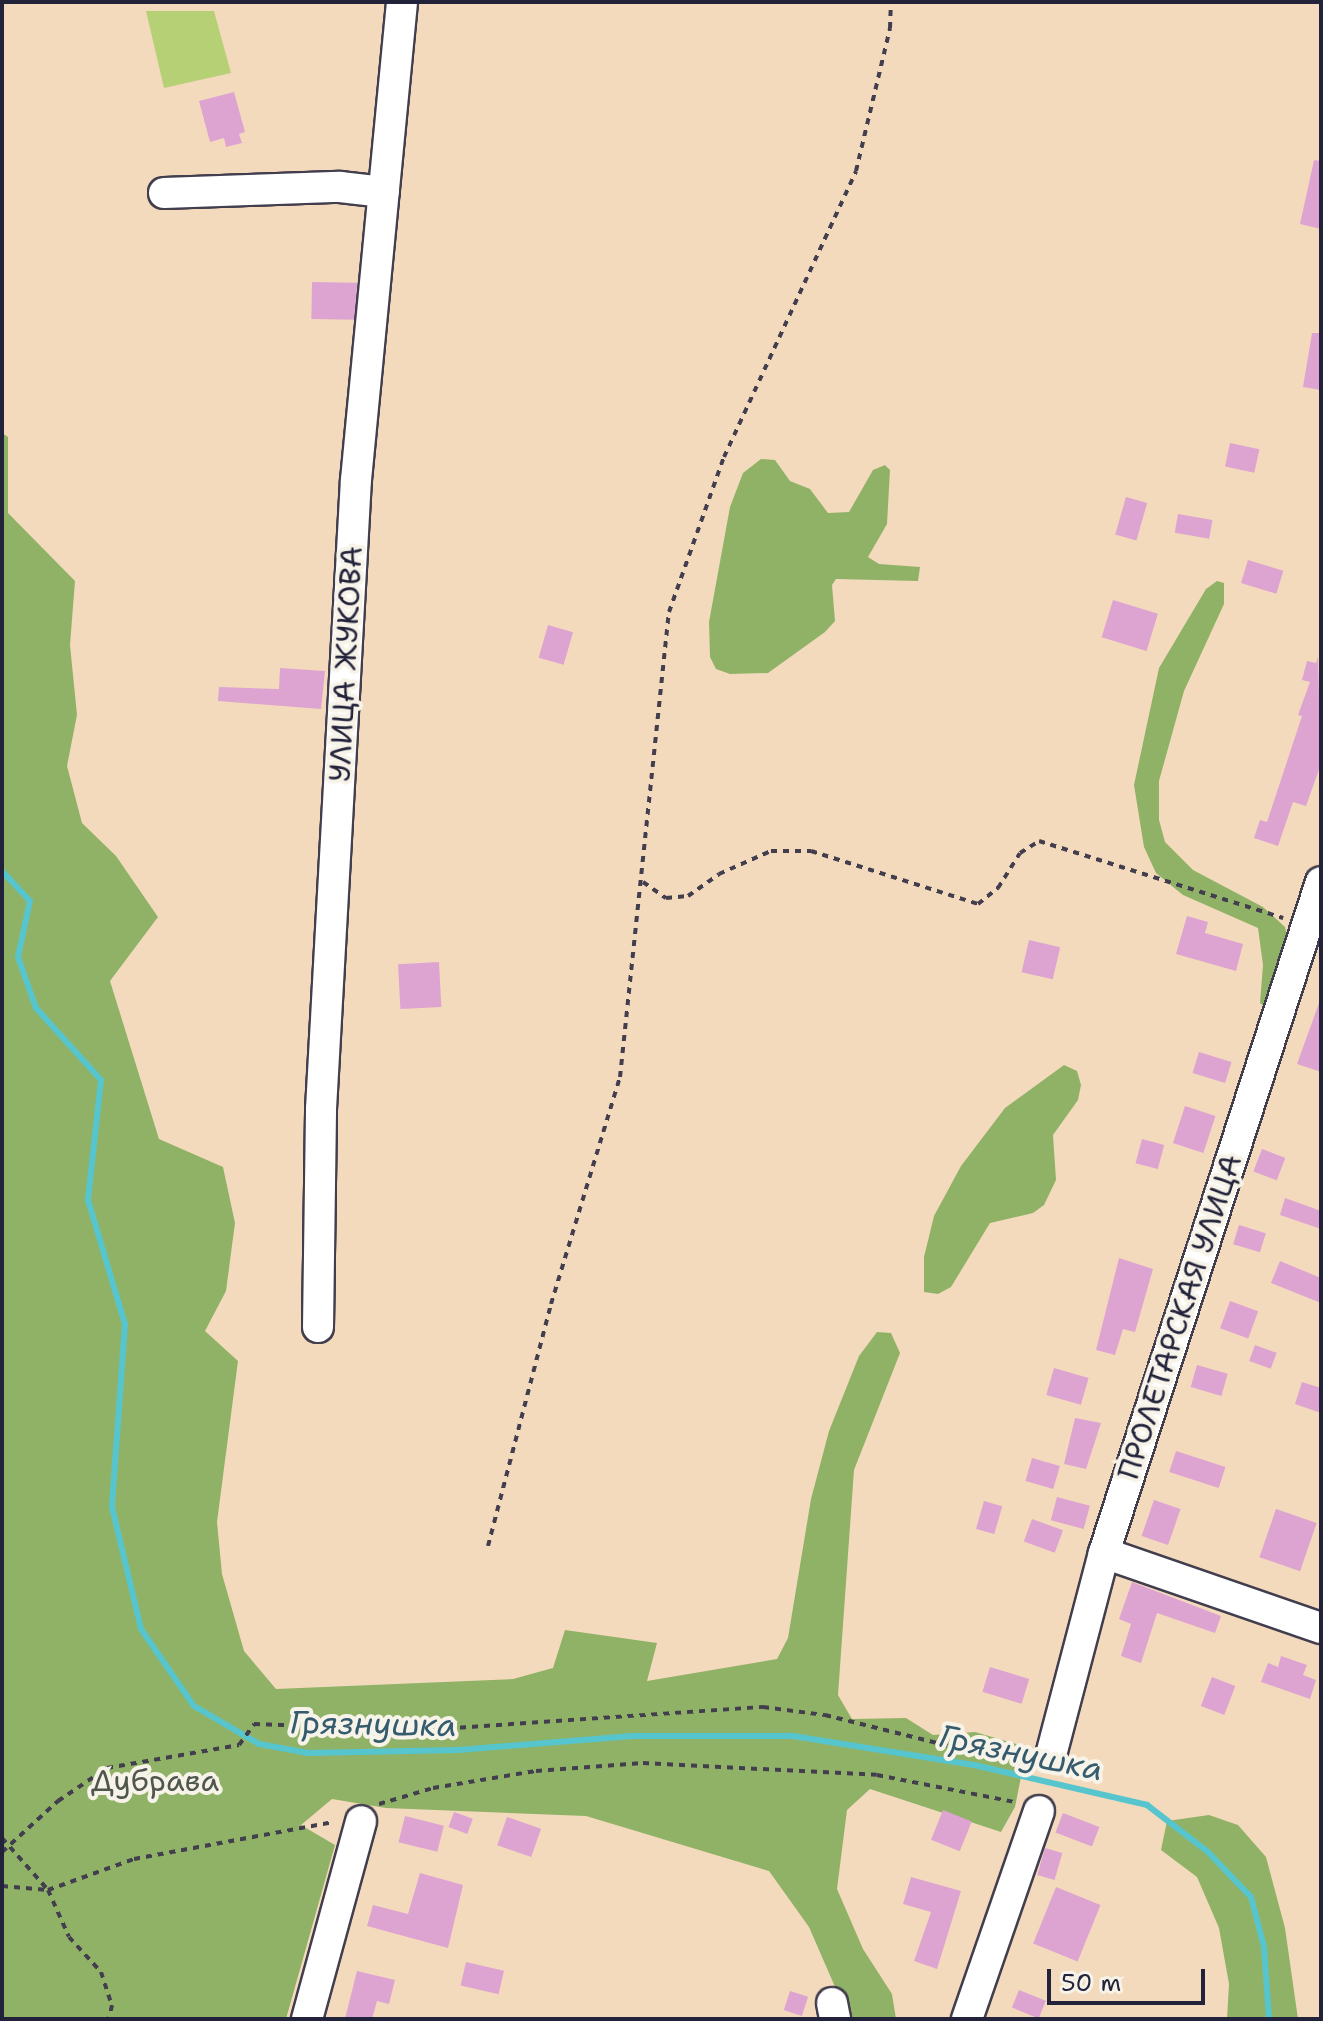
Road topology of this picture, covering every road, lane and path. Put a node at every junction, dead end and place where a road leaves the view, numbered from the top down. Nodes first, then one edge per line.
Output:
1 (402, 2) edge
2 (891, 2) edge
3 (384, 192) junction
4 (164, 193) dead end
5 (643, 882) junction
6 (1321, 882) edge
7 (1307, 926) junction
8 (318, 1327) dead end
9 (488, 1546) dead end
10 (1104, 1553) junction
11 (1321, 1628) edge
12 (1051, 1755) joint
13 (1039, 1811) joint
14 (361, 1821) junction
15 (2, 1838) edge
16 (9, 1846) junction
17 (2, 1852) edge
18 (2, 1886) edge
19 (48, 1890) junction
20 (109, 2019) edge
21 (307, 2019) edge
22 (967, 2019) edge

1 - 3 street, УЛИЦА ЖУКОВА
2 - 5 path
3 - 4 street
3 - 8 street, УЛИЦА ЖУКОВА
5 - 7 path
5 - 9 path
6 - 7 street, ПРОЛЕТАРСКАЯ УЛИЦА
7 - 10 street, ПРОЛЕТАРСКАЯ УЛИЦА
10 - 11 street
10 - 12 street, ПРОЛЕТАРСКАЯ УЛИЦА
12 - 16 path
13 - 14 path
13 - 22 street
14 - 19 path
14 - 21 street
15 - 16 path
16 - 17 path
16 - 19 path
18 - 19 path
19 - 20 path

